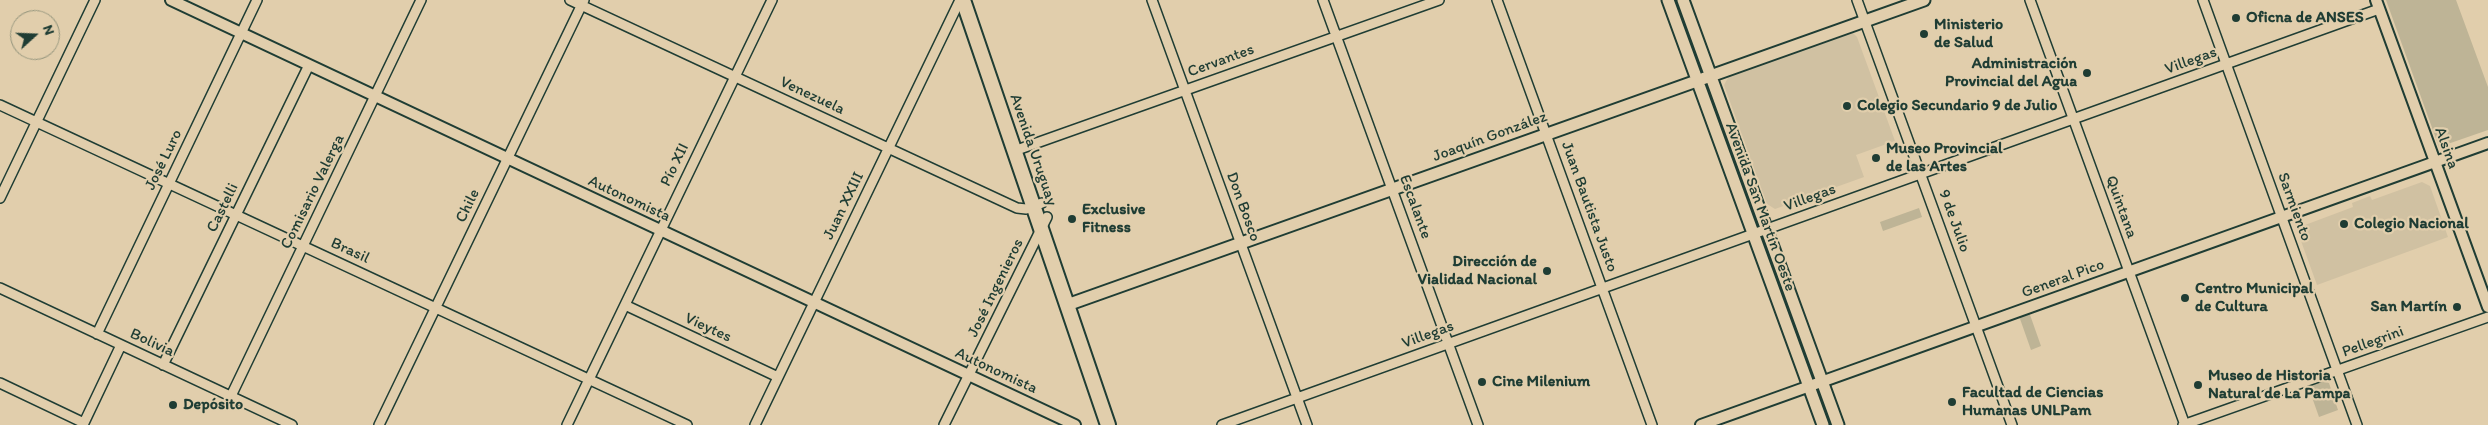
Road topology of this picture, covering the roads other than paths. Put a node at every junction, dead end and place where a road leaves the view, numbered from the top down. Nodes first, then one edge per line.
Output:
1 (95, 0) edge
2 (171, 0) edge
3 (258, 0) edge
4 (421, 0) edge
5 (570, 0) edge
6 (771, 0) edge
7 (962, 0) edge
8 (973, 0) edge
9 (1152, 0) edge
10 (1323, 0) edge
11 (1439, 0) edge
12 (1497, 0) edge
13 (1668, 0) edge
14 (1683, 0) edge
15 (1858, 0) edge
16 (1924, 0) edge
17 (2030, 0) edge
18 (2203, 0) edge
19 (582, 3) edge
20 (2378, 5) edge
21 (1865, 21) junction
22 (242, 33) junction
23 (1337, 36) junction
24 (2226, 64) junction
25 (309, 65) junction
26 (1711, 76) junction
27 (735, 77) junction
28 (1697, 81) junction
29 (1185, 90) junction
30 (375, 96) junction
31 (0, 105) edge
32 (2073, 119) junction
33 (36, 122) junction
34 (1546, 134) junction
35 (2488, 143) edge
36 (889, 149) junction
37 (1019, 149) junction
38 (508, 158) junction
39 (2435, 162) junction
40 (1921, 174) junction
41 (169, 184) junction
42 (1392, 189) junction
43 (0, 198) edge
44 (1038, 205) junction
45 (236, 215) junction
46 (2282, 217) junction
47 (1044, 223) junction
48 (1767, 229) junction
49 (661, 230) junction
50 (1753, 234) junction
51 (1240, 243) junction
52 (303, 246) junction
53 (2129, 272) junction
54 (0, 288) edge
55 (1602, 288) junction
56 (814, 302) junction
57 (1071, 303) junction
58 (625, 305) junction
59 (2488, 307) edge
60 (435, 308) junction
61 (2488, 317) edge
62 (1976, 326) junction
63 (97, 334) junction
64 (1448, 344) junction
65 (121, 345) junction
66 (164, 365) junction
67 (2337, 370) junction
68 (969, 375) junction
69 (778, 377) junction
70 (589, 379) junction
71 (1822, 382) junction
72 (0, 383) edge
73 (1808, 386) junction
74 (231, 396) junction
75 (1297, 398) junction
76 (83, 424) edge
77 (292, 425) edge
78 (379, 425) edge
79 (567, 425) edge
80 (687, 425) edge
81 (755, 425) edge
82 (944, 425) edge
83 (1075, 425) edge
84 (1108, 425) edge
85 (1118, 425) edge
86 (1222, 425) edge
87 (1307, 425) edge
88 (1478, 425) edge
89 (1652, 425) edge
90 (1701, 425) edge
91 (1823, 425) edge
92 (1838, 425) edge
93 (2012, 425) edge
94 (2184, 425) edge
95 (2357, 425) edge

1 - 33 street
2 - 22 street, Autonomista
3 - 22 street, José Luro
4 - 30 street, Comisario Valerga
5 - 19 street, Venezuela
6 - 27 street, Pío XII
7 - 36 street, Juan XXIII
7 - 37 main road, Avenida Uruguay
8 - 37 main road, Avenida Uruguay
9 - 29 street, Don Bosco
10 - 23 street, Escalante
11 - 23 street, Cervantes
12 - 34 street, Juan Bautista Justo
13 - 28 main road, Avenida San Martín Oeste
14 - 26 main road, Avenida San Martín Oeste
15 - 21 street, 9 de Julio
16 - 21 main road, Joaquín González
17 - 32 street, Quintana
18 - 24 street, Sarmiento
19 - 27 street, Venezuela
19 - 38 street, Chile
20 - 24 street, Villegas
20 - 39 street, Alsina
21 - 26 main road, Joaquín González
21 - 40 street, 9 de Julio
22 - 25 street, Autonomista
22 - 41 street, José Luro
23 - 29 street, Cervantes
23 - 42 street, Escalante
24 - 32 street, Villegas
24 - 46 street, Sarmiento
25 - 30 street, Autonomista
25 - 45 street, Castelli
26 - 28 main road, Joaquín González
26 - 48 main road, Avenida San Martín Oeste
27 - 36 street, Venezuela
27 - 49 street, Pío XII
28 - 34 main road, Joaquín González
28 - 50 main road, Avenida San Martín Oeste
29 - 37 street, Cervantes
29 - 51 street, Don Bosco
30 - 38 street, Autonomista
30 - 52 street, Comisario Valerga
31 - 33 street, Brasil
32 - 40 street, Villegas
32 - 53 street, Quintana
33 - 41 street, Brasil
33 - 43 street
34 - 42 main road, Joaquín González
34 - 55 street, Juan Bautista Justo
35 - 39 street, General Pico
36 - 44 street, Venezuela
36 - 56 street, Juan XXIII
37 - 44 main road, Avenida Uruguay
38 - 49 street, Autonomista
38 - 60 street, Chile
39 - 46 street, General Pico
39 - 59 street, Alsina
40 - 48 street, Villegas
40 - 62 street, 9 de Julio
41 - 45 street, Brasil
41 - 63 street, José Luro
42 - 51 main road, Joaquín González
42 - 64 street, Escalante
44 - 47 main road, Avenida Uruguay
45 - 52 street, Brasil
45 - 66 street, Castelli
46 - 53 street, General Pico
46 - 67 street, Sarmiento
47 - 57 main road, Avenida Uruguay
47 - 68 street, José Ingenieros
48 - 50 street, Villegas
48 - 71 main road, Avenida San Martín Oeste
49 - 56 street, Autonomista
49 - 58 street, Pío XII
50 - 55 street, Villegas
50 - 73 main road, Avenida San Martín Oeste
51 - 57 main road, Joaquín González
51 - 75 street, Don Bosco
52 - 60 street, Brasil
52 - 74 street, Comisario Valerga
53 - 62 street, General Pico
53 - 94 street, Quintana
54 - 63 street, Bolivia
55 - 64 street, Villegas
55 - 89 street, Juan Bautista Justo
56 - 68 street, Autonomista
56 - 69 street, Juan XXIII
57 - 84 main road, Avenida Uruguay
57 - 85 main road, Avenida Uruguay
58 - 69 street, Vieytes
58 - 70 street, Pío XII
60 - 70 street, Brasil
60 - 78 street, Chile
61 - 67 street, Pellegrini
62 - 71 street, General Pico
62 - 93 street, 9 de Julio
63 - 65 street, Bolivia
64 - 75 street, Villegas
64 - 88 street, Escalante
65 - 66 street, Bolivia
65 - 76 street
66 - 74 street, Bolivia
67 - 94 street, Pellegrini
67 - 95 street, Sarmiento
68 - 82 street, José Ingenieros
68 - 83 street, Autonomista
69 - 81 street, Juan XXIII
70 - 79 street, Pío XII
70 - 80 street, Brasil
71 - 73 street, General Pico
71 - 92 main road, Avenida San Martín Oeste
72 - 76 street
73 - 90 street, General Pico
73 - 91 main road, Avenida San Martín Oeste
74 - 77 street, Bolivia
75 - 86 street, Villegas
75 - 87 street, Don Bosco

